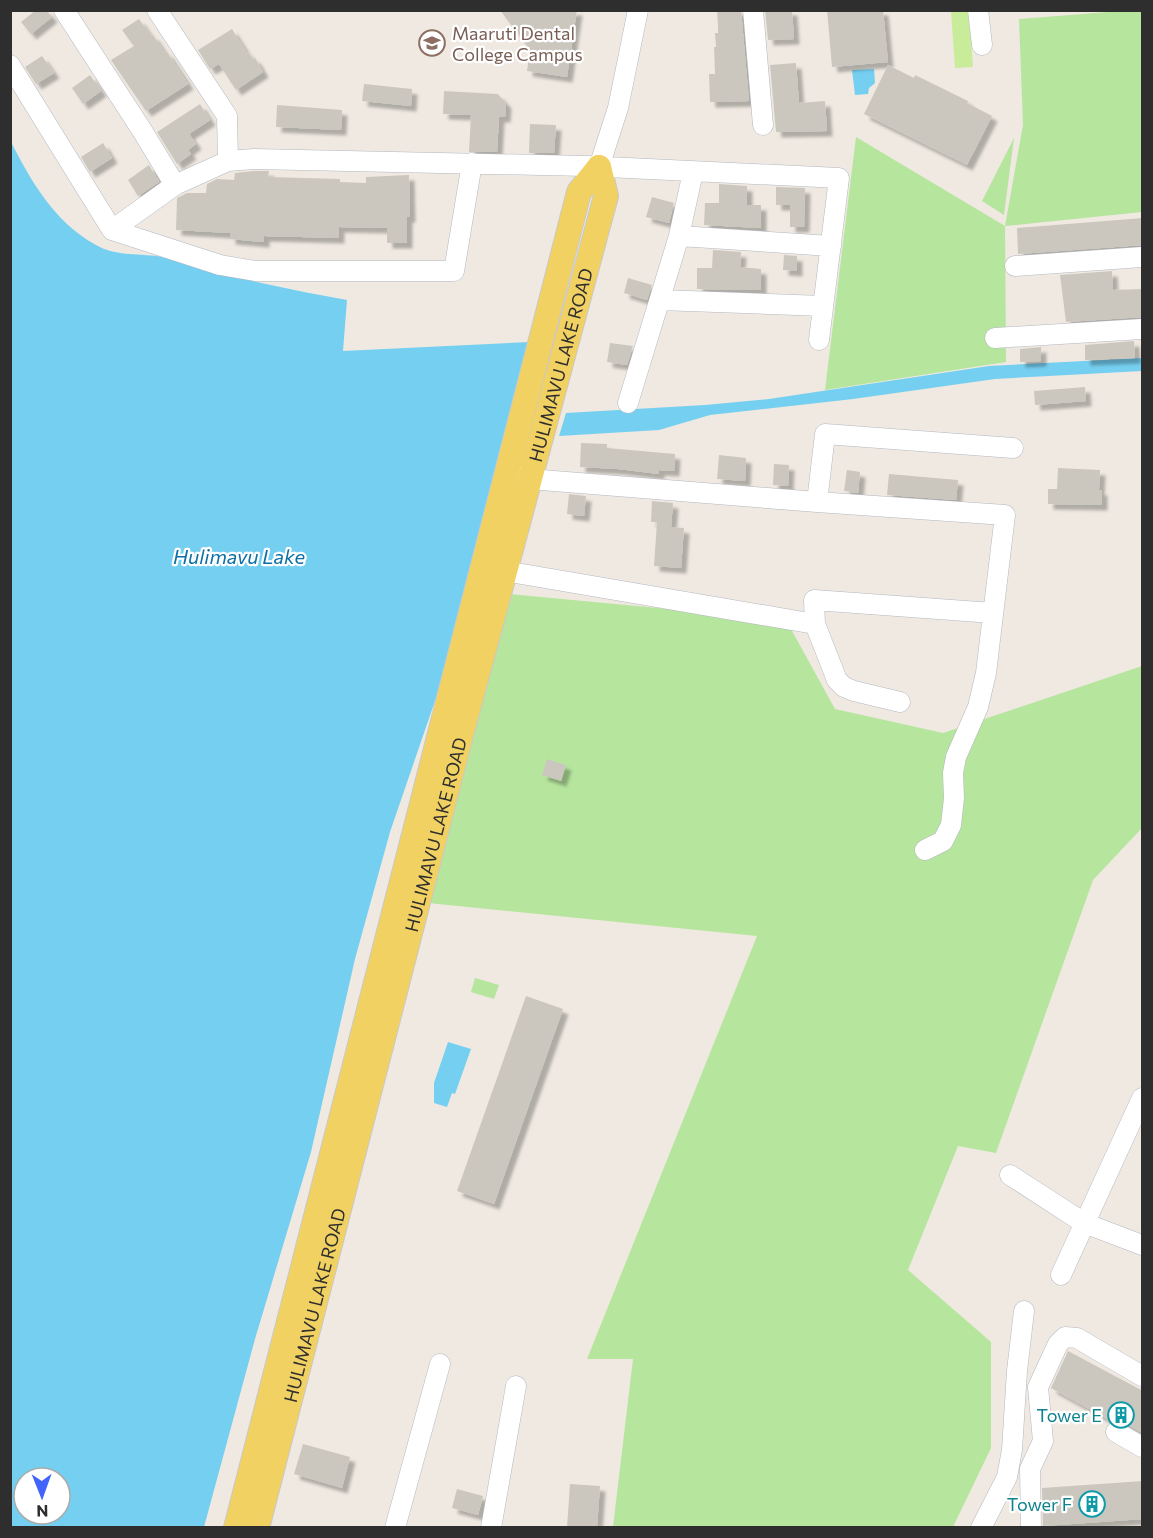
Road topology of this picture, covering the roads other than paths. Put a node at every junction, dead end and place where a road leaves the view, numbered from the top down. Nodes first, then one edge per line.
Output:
1 (64, 10) edge
2 (157, 10) edge
3 (638, 10) edge
4 (753, 10) edge
5 (978, 10) edge
6 (982, 45) dead end
7 (10, 65) edge
8 (763, 125) dead end
9 (228, 161) junction
10 (472, 164) junction
11 (599, 167) junction
12 (693, 172) junction
13 (175, 185) junction
14 (112, 230) junction
15 (679, 236) junction
16 (831, 246) junction
17 (1143, 256) edge
18 (1016, 266) dead end
19 (660, 300) junction
20 (823, 306) junction
21 (1143, 329) edge
22 (995, 338) dead end
23 (819, 340) dead end
24 (628, 403) dead end
25 (1013, 448) dead end
26 (519, 476) junction
27 (818, 502) junction
28 (504, 571) junction
29 (993, 613) junction
30 (814, 624) junction
31 (900, 702) dead end
32 (925, 850) dead end
33 (1143, 1098) edge
34 (1010, 1175) dead end
35 (1084, 1223) junction
36 (1143, 1245) edge
37 (1061, 1275) dead end
38 (1024, 1311) dead end
39 (440, 1364) dead end
40 (1143, 1376) edge
41 (516, 1386) dead end
42 (1116, 1432) dead end
43 (1143, 1447) edge
44 (236, 1527) edge
45 (257, 1527) edge
46 (394, 1527) edge
47 (490, 1527) edge
48 (981, 1527) edge
49 (1031, 1527) edge

1 - 13 street
2 - 9 street
3 - 11 street
4 - 8 street
5 - 6 street
7 - 14 street
9 - 10 street
9 - 13 street
10 - 11 street
10 - 14 street
11 - 12 street
11 - 26 main road, HULIMAVU LAKE ROAD
12 - 15 street
12 - 16 street
13 - 14 street
15 - 16 street
15 - 19 street
16 - 20 street
17 - 18 street
19 - 20 street
19 - 24 street
20 - 23 street
21 - 22 street
25 - 27 street
26 - 27 street
26 - 28 main road, HULIMAVU LAKE ROAD
26 - 44 main road, HULIMAVU LAKE ROAD
27 - 29 street
28 - 30 street
28 - 45 main road, HULIMAVU LAKE ROAD
29 - 30 street
29 - 32 street
30 - 31 street
33 - 35 street
34 - 35 street
35 - 36 street
35 - 37 street
38 - 48 street
39 - 46 street
40 - 49 street
41 - 47 street
42 - 43 street

